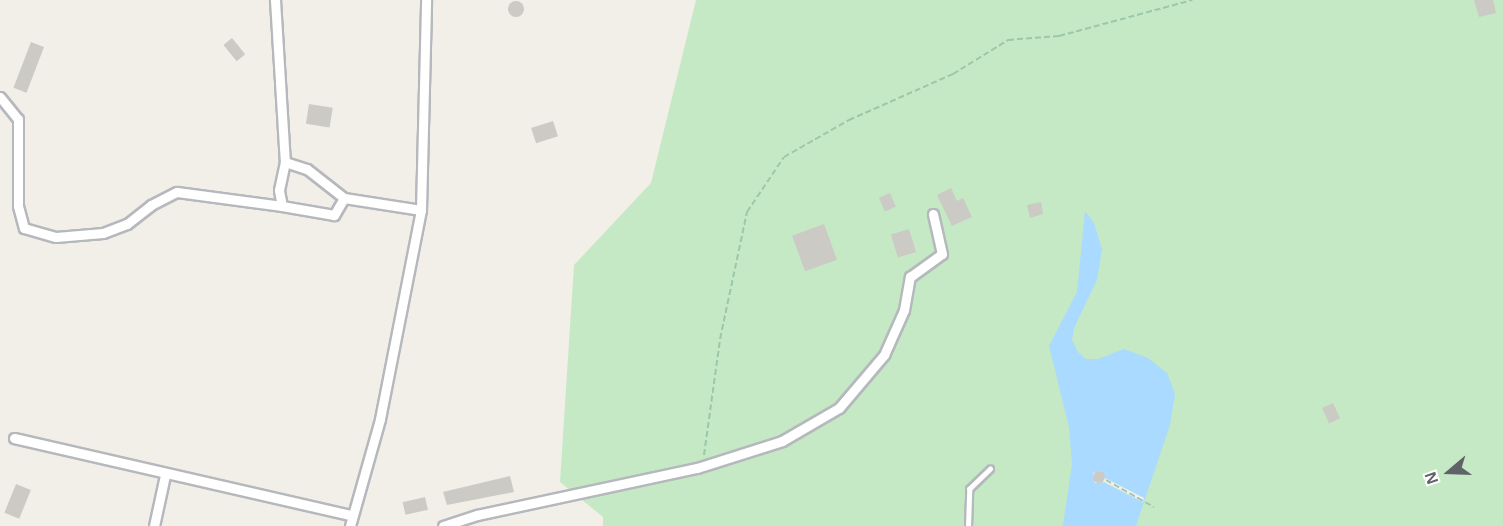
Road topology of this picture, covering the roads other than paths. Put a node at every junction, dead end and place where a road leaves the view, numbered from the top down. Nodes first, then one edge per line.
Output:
1 (275, 0) edge
2 (426, 0) edge
3 (3, 102) edge
4 (285, 162) junction
5 (344, 198) junction
6 (282, 206) junction
7 (421, 210) junction
8 (933, 214) dead end
9 (14, 438) dead end
10 (990, 469) dead end
11 (165, 475) junction
12 (351, 515) junction
13 (154, 526) edge
14 (350, 526) edge
15 (442, 526) edge
16 (968, 526) edge

1 - 4 street
2 - 7 street
3 - 6 street
4 - 5 street
4 - 6 street
5 - 6 street
5 - 7 street
7 - 12 street
8 - 15 street
9 - 11 street
10 - 16 lane
11 - 12 street
11 - 13 street
12 - 14 street

